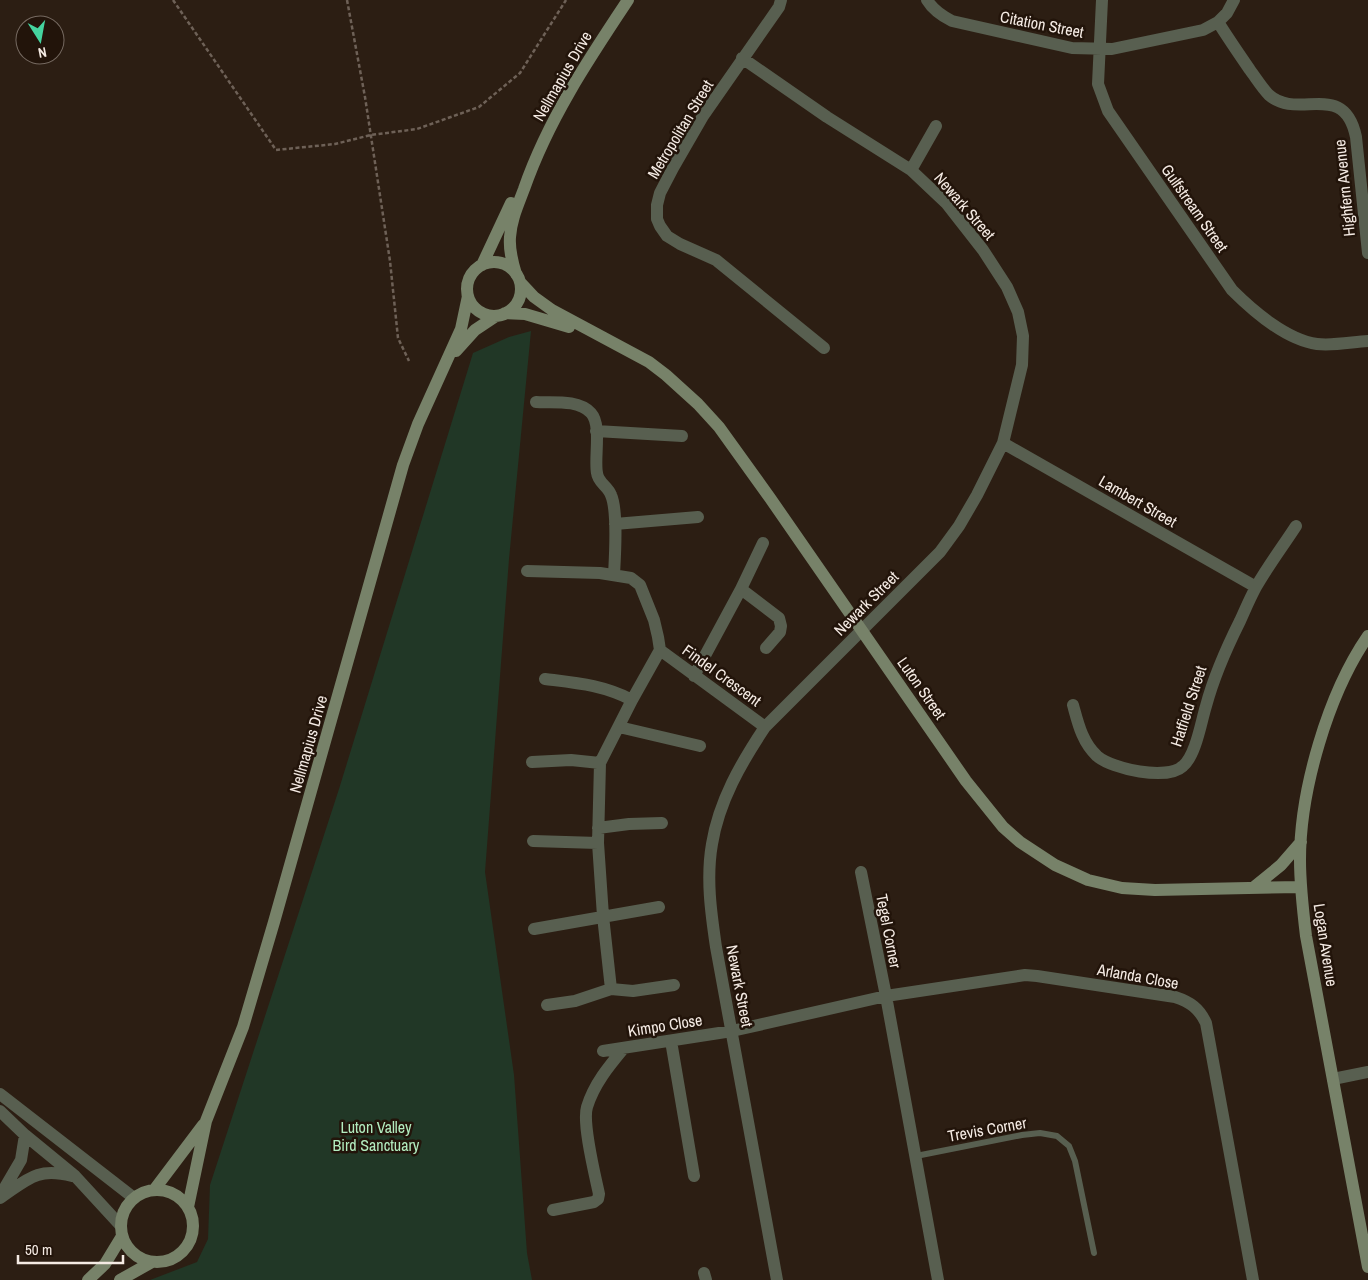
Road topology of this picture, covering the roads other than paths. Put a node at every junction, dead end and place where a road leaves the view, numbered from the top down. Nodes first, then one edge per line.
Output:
1 (628, 0) edge
2 (927, 0) edge
3 (1102, 0) edge
4 (1234, 0) edge
5 (782, 2) edge
6 (1218, 22) junction
7 (1100, 50) junction
8 (742, 58) junction
9 (936, 126) dead end
10 (911, 170) junction
11 (530, 171) junction
12 (1368, 253) edge
13 (482, 265) junction
14 (518, 278) junction
15 (468, 296) junction
16 (500, 315) junction
17 (605, 339) junction
18 (1368, 341) edge
19 (824, 348) dead end
20 (438, 375) junction
21 (536, 402) dead end
22 (596, 431) junction
23 (682, 436) dead end
24 (1003, 443) junction
25 (698, 517) dead end
26 (615, 524) junction
27 (1296, 526) dead end
28 (763, 543) dead end
29 (527, 571) dead end
30 (614, 574) junction
31 (1256, 587) junction
32 (741, 589) junction
33 (862, 630) junction
34 (1368, 636) edge
35 (766, 648) dead end
36 (660, 650) junction
37 (694, 676) junction
38 (545, 680) dead end
39 (632, 700) junction
40 (1073, 705) dead end
41 (619, 727) junction
42 (765, 727) junction
43 (700, 746) dead end
44 (532, 762) dead end
45 (600, 764) junction
46 (662, 823) dead end
47 (598, 828) junction
48 (533, 841) dead end
49 (1301, 842) junction
50 (598, 843) junction
51 (860, 872) dead end
52 (1253, 888) junction
53 (1300, 888) junction
54 (659, 907) dead end
55 (602, 916) junction
56 (534, 930) dead end
57 (674, 985) dead end
58 (611, 989) junction
59 (886, 996) junction
60 (547, 1005) dead end
61 (732, 1031) junction
62 (671, 1040) junction
63 (624, 1048) junction
64 (603, 1052) dead end
65 (1368, 1072) edge
66 (1333, 1079) junction
67 (0, 1094) edge
68 (0, 1111) edge
69 (206, 1121) junction
70 (25, 1135) junction
71 (916, 1156) junction
72 (75, 1176) junction
73 (694, 1176) dead end
74 (154, 1190) junction
75 (0, 1197) edge
76 (134, 1198) junction
77 (188, 1207) junction
78 (553, 1210) dead end
79 (121, 1231) junction
80 (1094, 1253) dead end
81 (152, 1262) junction
82 (1368, 1267) edge
83 (88, 1280) edge
84 (120, 1280) edge
85 (777, 1280) edge
86 (938, 1280) edge
87 (1253, 1280) edge

1 - 11 main road, Nellmapius Drive
2 - 7 street, Citation Street
3 - 7 street, Gulfstream Street
4 - 6 street
5 - 8 street, Metropolitan Street
6 - 7 street
6 - 12 street, Highfern Avenue
7 - 18 street, Gulfstream Street
8 - 10 street, Newark Street
8 - 19 street, Metropolitan Street
9 - 10 street
10 - 24 street, Newark Street
11 - 13 main road, Nellmapius Drive
11 - 14 main road, Nellmapius Drive
13 - 14 main road
13 - 15 main road
14 - 16 main road
14 - 17 main road, Luton Street
15 - 16 main road
15 - 20 main road, Nellmapius Drive
16 - 17 main road, Luton Street
16 - 20 main road, Nellmapius Drive
17 - 33 main road, Luton Street
20 - 69 main road, Nellmapius Drive
21 - 22 street
22 - 23 street
22 - 26 street
24 - 31 street, Lambert Street
24 - 33 street, Newark Street
25 - 26 street
26 - 30 street
27 - 31 street, Hatfield Street
28 - 32 street
29 - 30 street
30 - 36 street
31 - 40 street, Hatfield Street
32 - 35 street
32 - 37 street
33 - 42 street, Newark Street
33 - 52 main road, Luton Street
34 - 49 main road, Logan Avenue
36 - 37 street, Findel Crescent
36 - 39 street
37 - 42 street, Findel Crescent
38 - 39 street
39 - 41 street
41 - 43 street
41 - 45 street
42 - 61 street, Newark Street
44 - 45 street
45 - 47 street
46 - 47 street
47 - 50 street
48 - 50 street
49 - 52 main road
49 - 53 main road, Logan Avenue
50 - 55 street
51 - 59 street, Tegel Corner
52 - 53 main road, Luton Street
53 - 66 main road, Logan Avenue
54 - 55 street
55 - 56 street
55 - 58 street
57 - 58 street
58 - 60 street
59 - 61 street, Arlanda Close
59 - 71 street
59 - 87 street, Arlanda Close
61 - 62 street, Kimpo Close
61 - 85 street, Newark Street
62 - 63 street, Kimpo Close
62 - 73 street
63 - 64 street, Kimpo Close
63 - 78 street
65 - 66 street
66 - 82 main road, Logan Avenue
67 - 76 street
68 - 70 street
69 - 74 main road, Nellmapius Drive
69 - 77 main road, Nellmapius Drive
70 - 72 street
70 - 75 street
71 - 80 lane, Trevis Corner
71 - 86 street
72 - 75 street
72 - 79 street
74 - 76 main road
74 - 77 main road
76 - 79 main road
77 - 81 main road
79 - 81 main road
79 - 83 main road
81 - 84 main road

